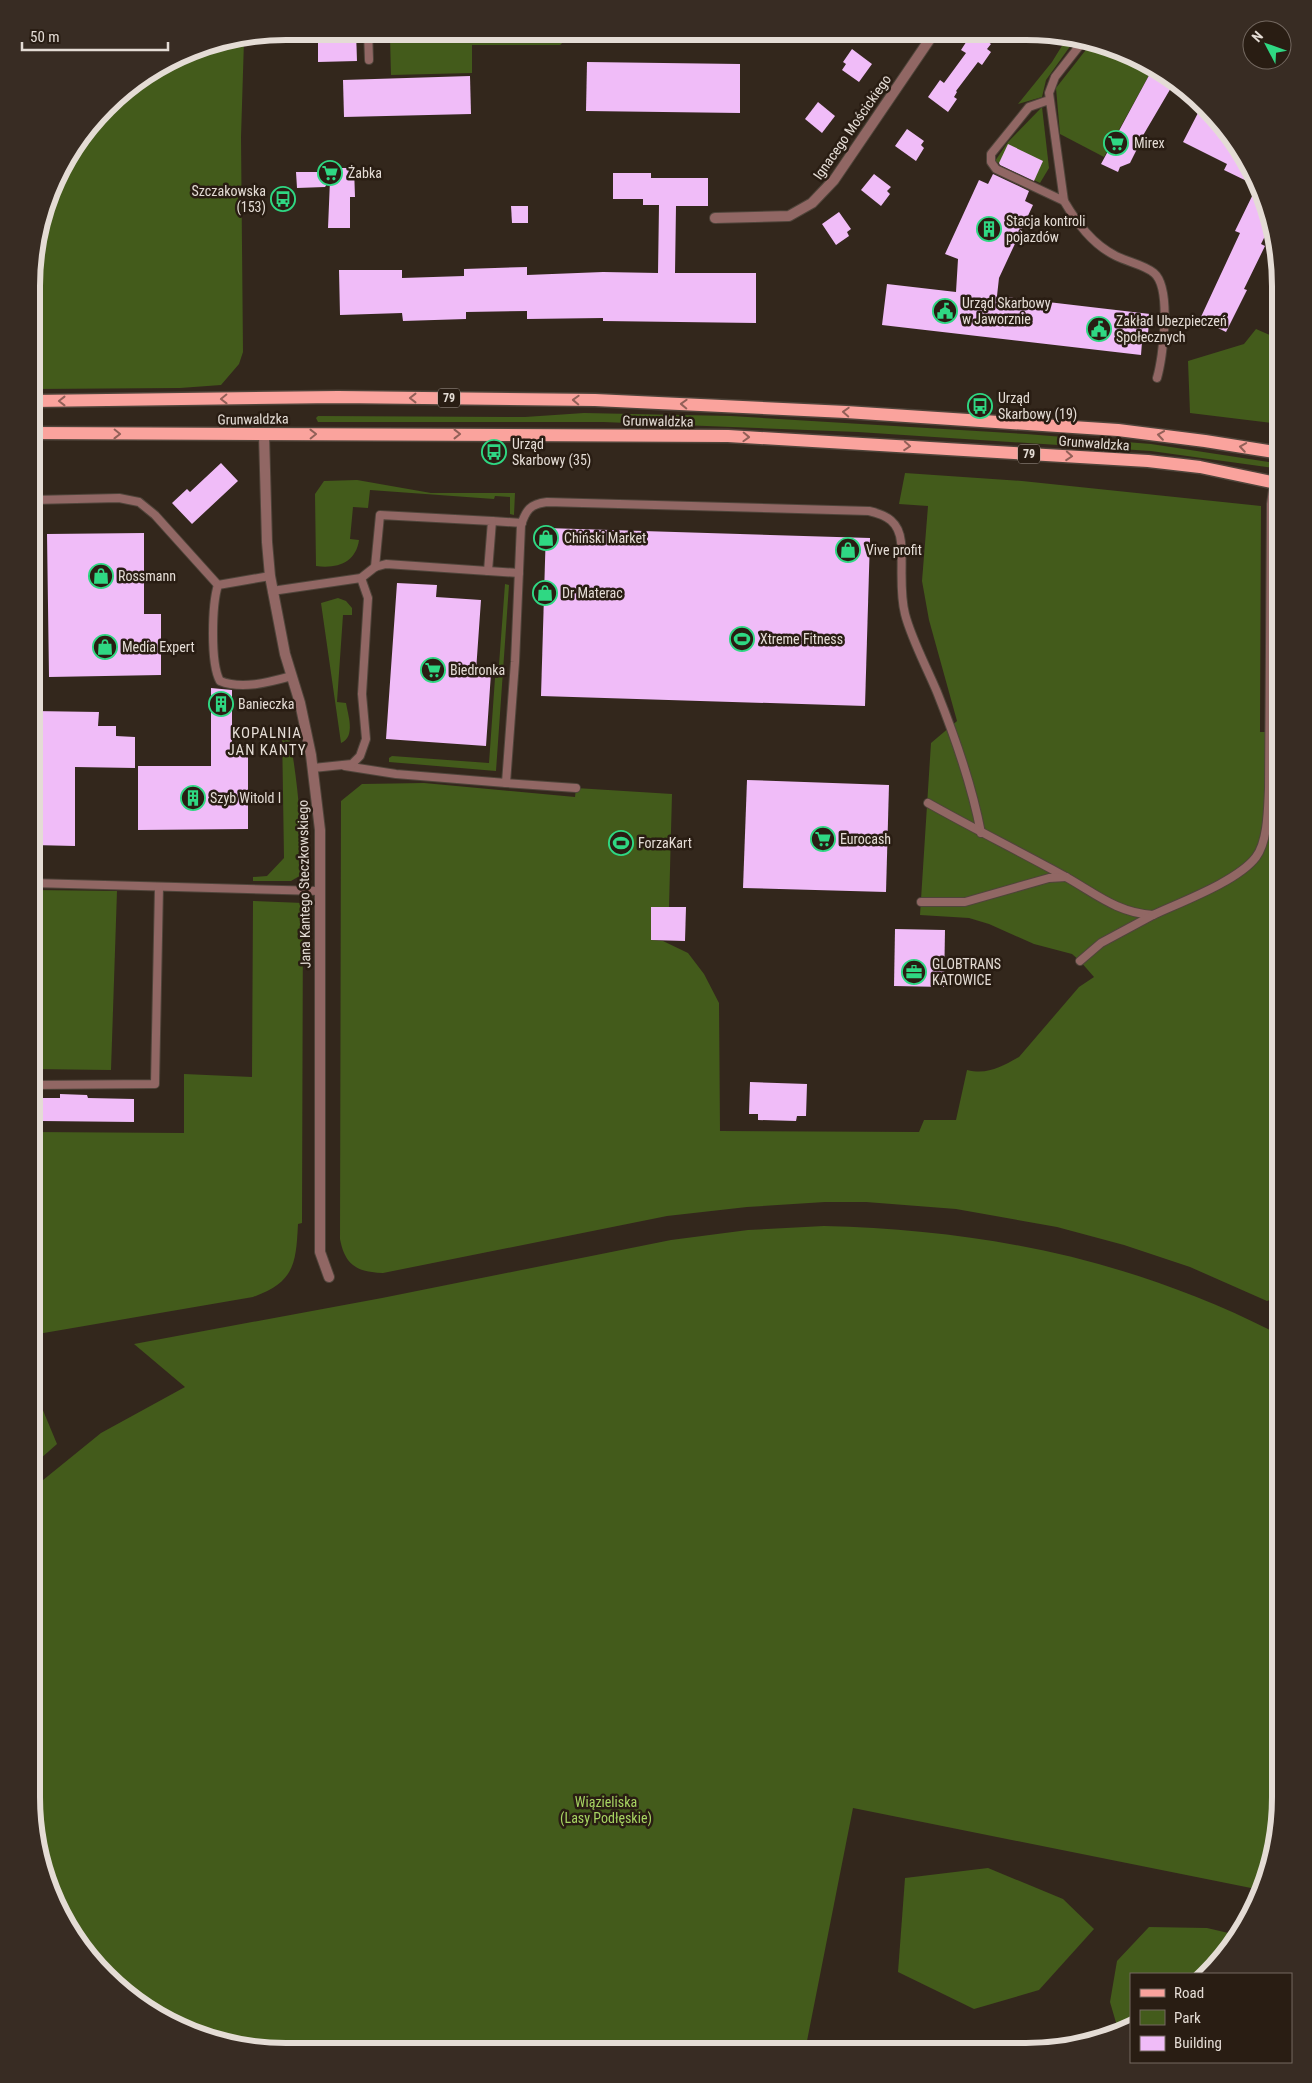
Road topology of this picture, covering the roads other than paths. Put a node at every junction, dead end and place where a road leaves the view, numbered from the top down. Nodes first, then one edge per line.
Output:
1 (368, 40) edge
2 (929, 40) edge
3 (1079, 46) edge
4 (369, 60) dead end
5 (1049, 100) junction
6 (1064, 201) junction
7 (715, 218) dead end
8 (1157, 378) dead end
9 (40, 401) edge
10 (40, 433) edge
11 (264, 434) junction
12 (1272, 452) edge
13 (1272, 482) edge
14 (40, 500) edge
15 (1272, 500) edge
16 (492, 522) junction
17 (522, 523) junction
18 (375, 567) junction
19 (488, 571) junction
20 (519, 573) junction
21 (270, 576) junction
22 (361, 578) junction
23 (218, 585) junction
24 (272, 591) junction
25 (292, 676) junction
26 (345, 766) junction
27 (313, 768) junction
28 (506, 783) junction
29 (576, 788) dead end
30 (928, 803) dead end
31 (981, 833) junction
32 (1066, 877) junction
33 (40, 883) edge
34 (159, 887) junction
35 (320, 891) junction
36 (921, 902) dead end
37 (1153, 915) junction
38 (1080, 961) dead end
39 (40, 1085) edge
40 (328, 1277) dead end

1 - 4 lane
2 - 7 street, Ignacego Mościckiego
3 - 5 lane
5 - 6 lane
5 - 6 lane
6 - 8 lane
12 -> 9 main road, Grunwaldzka / 79
10 -> 11 main road, Grunwaldzka / 79
11 -> 13 main road, Grunwaldzka / 79
11 - 21 street, Jana Kantego Steczkowskiego
14 - 23 lane
15 - 37 lane
16 - 17 lane
16 - 18 lane
16 - 19 lane
17 - 20 lane
17 - 31 lane
18 - 19 lane
18 - 22 lane
19 - 20 lane
20 - 28 lane
21 - 23 lane
21 - 24 street, Jana Kantego Steczkowskiego
22 - 24 lane
22 - 26 lane
23 - 25 lane
24 - 25 street, Jana Kantego Steczkowskiego
25 - 27 street, Jana Kantego Steczkowskiego
26 - 27 lane
26 - 28 lane
27 - 35 street, Jana Kantego Steczkowskiego
28 - 29 lane
30 - 31 lane
31 - 32 lane
32 - 36 lane
32 - 37 lane
33 - 34 lane
34 - 35 lane
34 - 39 lane
35 - 40 street, Jana Kantego Steczkowskiego
37 - 38 lane

